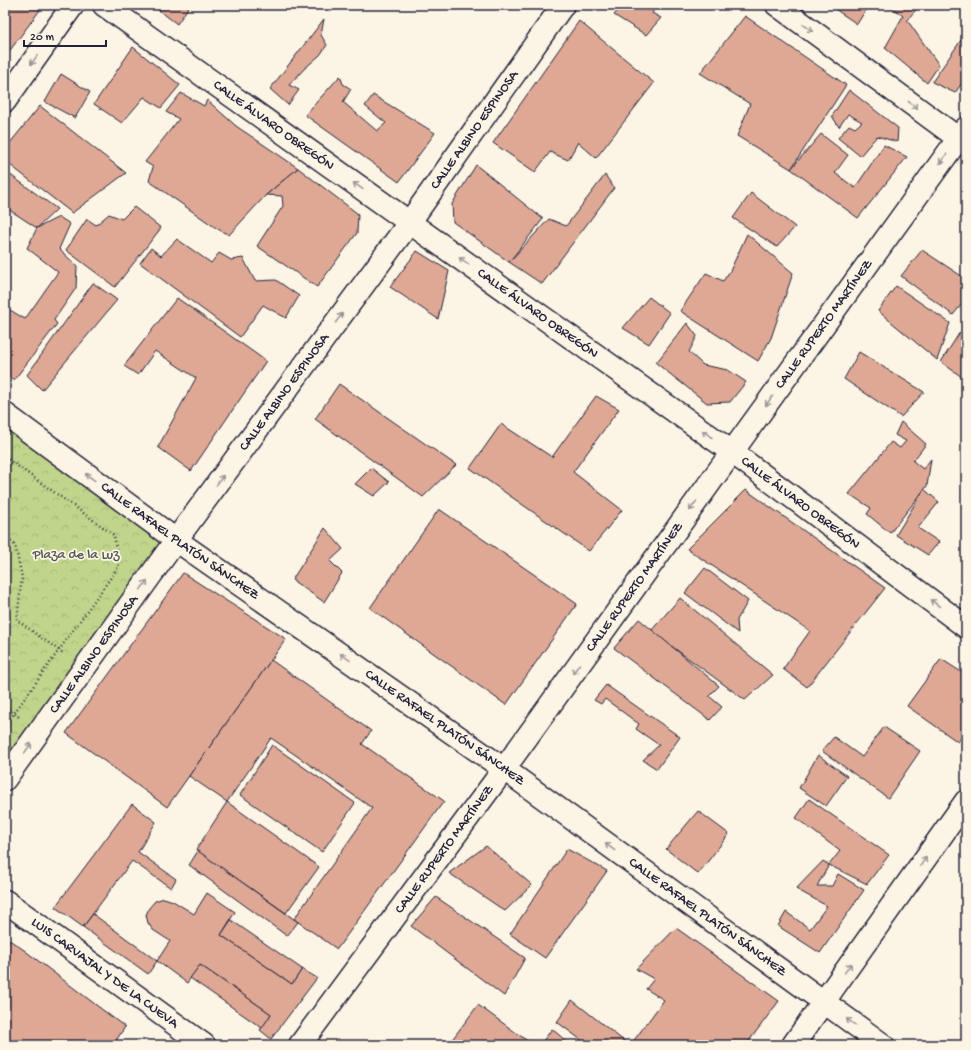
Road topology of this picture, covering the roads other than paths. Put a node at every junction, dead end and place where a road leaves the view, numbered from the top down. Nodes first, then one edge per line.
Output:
1 (73, 5) edge
2 (104, 5) edge
3 (563, 5) edge
4 (777, 5) edge
5 (5, 101) edge
6 (963, 137) edge
7 (409, 223) junction
8 (5, 414) edge
9 (732, 452) junction
10 (176, 540) junction
11 (966, 627) edge
12 (504, 770) junction
13 (5, 779) edge
14 (966, 801) edge
15 (5, 901) edge
16 (823, 1002) junction
17 (204, 1045) edge
18 (300, 1045) edge
19 (792, 1045) edge
20 (883, 1045) edge

1 -> 5 street
7 -> 2 street, CALLE ÁLVARO OBREGÓN
3 - 7 street, CALLE ALBINO ESPINOSA
4 -> 6 street
6 -> 9 street, CALLE RUPERTO MARTÍNEZ
9 -> 7 street, CALLE ÁLVARO OBREGÓN
10 -> 7 street, CALLE ALBINO ESPINOSA
10 -> 8 street, CALLE RAFAEL PLATÓN SÁNCHEZ
11 -> 9 street, CALLE ÁLVARO OBREGÓN
9 -> 12 street, CALLE RUPERTO MARTÍNEZ
12 -> 10 street, CALLE RAFAEL PLATÓN SÁNCHEZ
13 -> 10 street, CALLE ALBINO ESPINOSA
16 -> 12 street, CALLE RAFAEL PLATÓN SÁNCHEZ
12 - 18 street, CALLE RUPERTO MARTÍNEZ
16 -> 14 street
15 - 17 street, LUIS CARVAJAL Y DE LA CUEVA
16 - 19 street
20 -> 16 street, CALLE RAFAEL PLATÓN SÁNCHEZ

